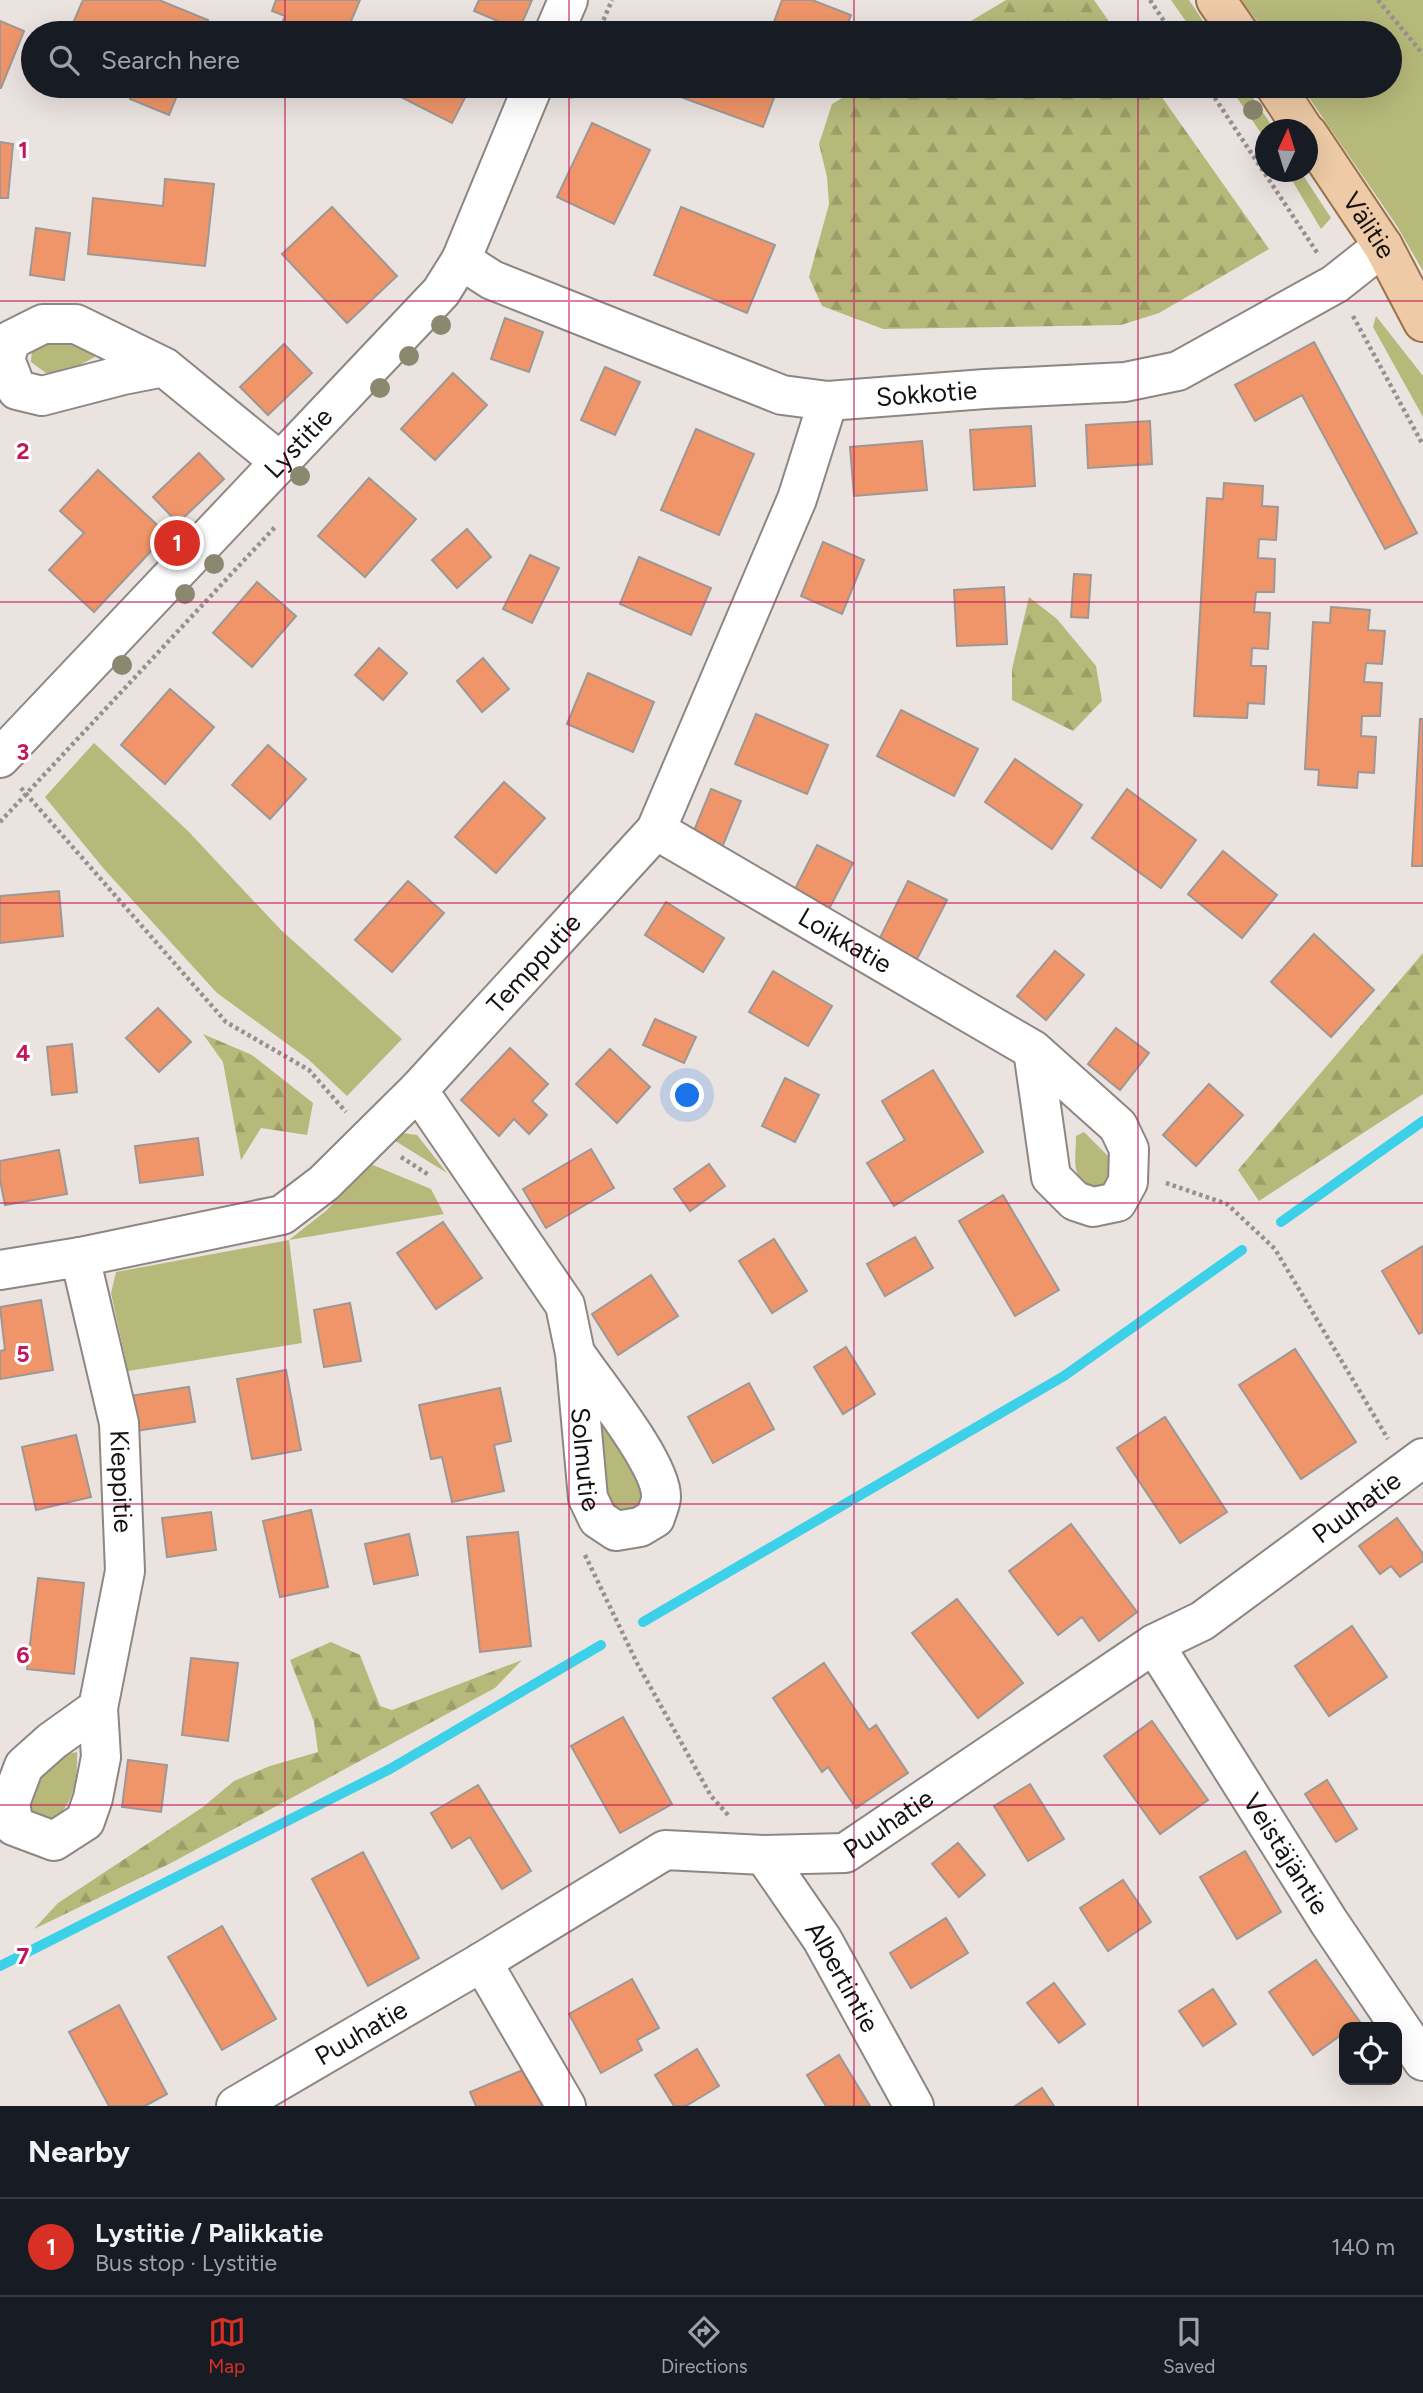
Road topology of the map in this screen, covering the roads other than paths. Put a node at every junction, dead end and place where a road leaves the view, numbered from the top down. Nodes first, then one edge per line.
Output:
1 (568, 0) edge
2 (1216, 0) edge
3 (559, 21) edge
4 (1231, 21) edge
5 (528, 98) edge
6 (1283, 98) edge
7 (1297, 119) edge
8 (1318, 150) edge
9 (1383, 246) junction
10 (461, 260) junction
11 (1423, 322) edge
12 (164, 367) dead end
13 (828, 401) junction
14 (279, 461) junction
15 (1, 757) edge
16 (656, 830) junction
17 (1033, 1050) junction
18 (418, 1090) junction
19 (79, 1257) junction
20 (0, 1270) edge
21 (575, 1353) dead end
22 (1417, 1474) edge
23 (1154, 1644) junction
24 (98, 1708) dead end
25 (764, 1854) junction
26 (482, 1962) junction
27 (1423, 2061) edge
28 (236, 2106) edge
29 (566, 2106) edge
30 (914, 2106) edge

1 - 3 street
2 - 4 main road
5 - 10 street, Lystitie
6 - 7 main road
8 - 9 main road, Välitie
9 - 11 main road, Välitie
9 - 13 street, Sokkotie
10 - 13 street, Sokkotie
10 - 14 street, Lystitie
12 - 14 street
13 - 16 street, Tempputie
14 - 15 street, Lystitie
16 - 17 street, Loikkatie
16 - 18 street, Tempputie
17 - 17 street, Loikkatie
18 - 19 street, Tempputie
18 - 21 street
19 - 20 street, Tempputie
19 - 24 street, Kieppitie
22 - 23 street, Puuhatie
23 - 25 street, Puuhatie
23 - 27 street, Veistäjäntie
25 - 26 street, Puuhatie
25 - 30 street, Albertintie
26 - 28 street, Puuhatie
26 - 29 street

